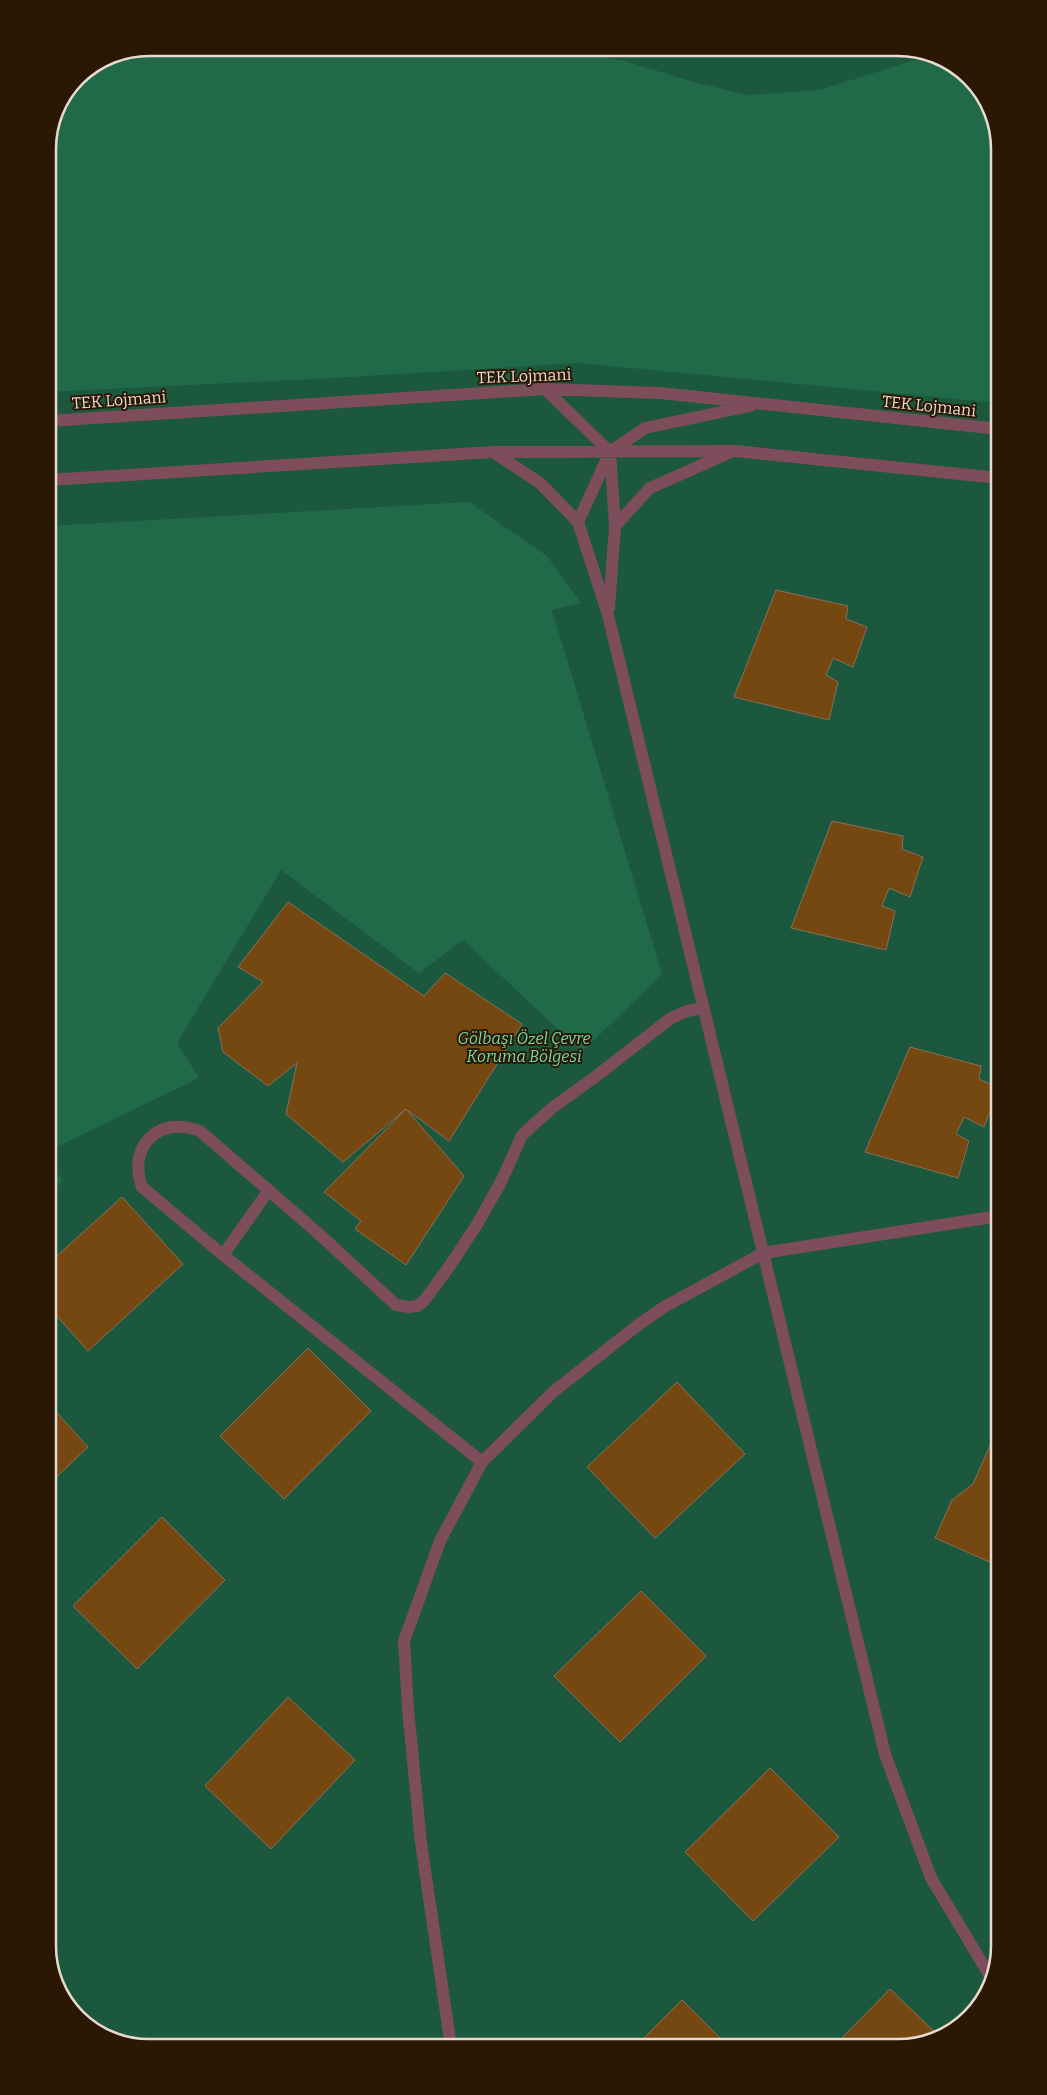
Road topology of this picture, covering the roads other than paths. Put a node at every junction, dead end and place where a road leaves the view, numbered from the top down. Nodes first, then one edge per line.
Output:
1 (545, 389) junction
2 (762, 404) junction
3 (56, 420) edge
4 (991, 429) edge
5 (735, 451) junction
6 (493, 452) junction
7 (610, 452) junction
8 (991, 477) edge
9 (56, 479) edge
10 (578, 522) junction
11 (615, 526) junction
12 (608, 616) junction
13 (703, 1008) junction
14 (269, 1190) junction
15 (991, 1217) edge
16 (763, 1254) junction
17 (223, 1255) junction
18 (482, 1462) junction
19 (987, 1971) edge
20 (450, 2039) edge

1 - 2 street, TEK Lojmani
1 - 3 street, TEK Lojmani
1 - 7 street
2 - 4 street, TEK Lojmani
2 - 7 street
5 - 7 street
5 - 8 street
5 - 11 street
6 - 7 street
6 - 9 street
6 - 10 street
7 - 10 street
7 - 11 street
10 - 12 street
11 - 12 street
12 - 13 street
13 - 14 street
13 - 16 street
14 - 17 street
14 - 17 street
15 - 16 street
16 - 18 street
16 - 19 street
17 - 18 street
18 - 20 street

